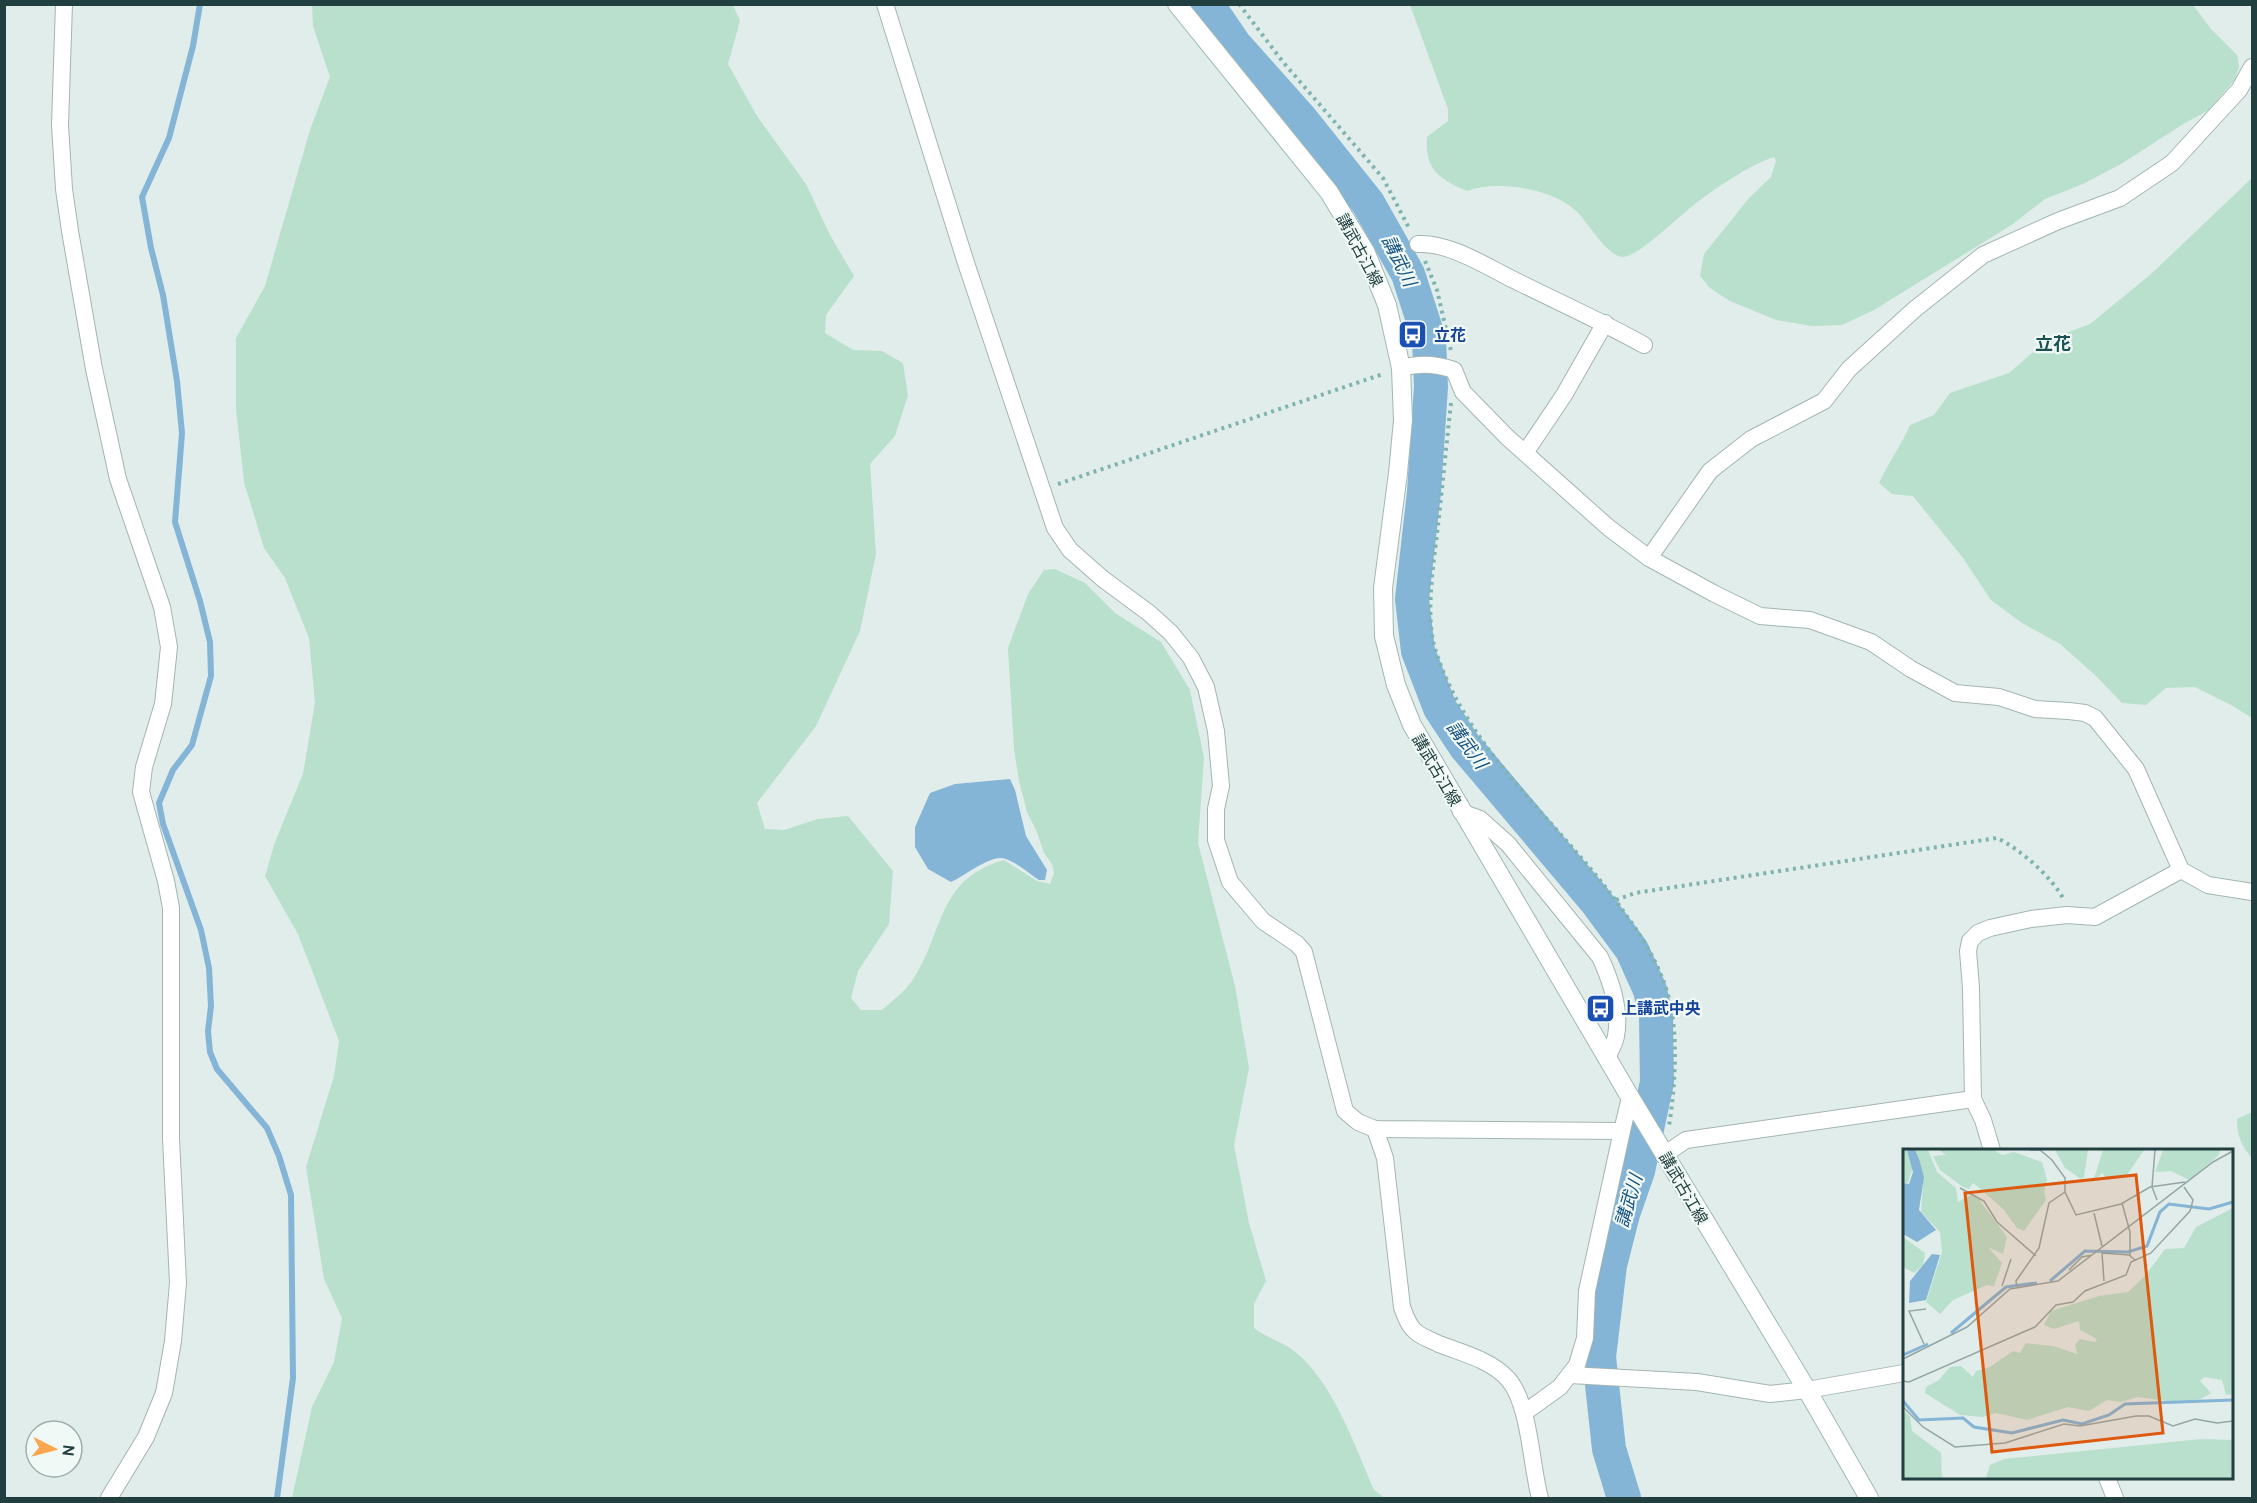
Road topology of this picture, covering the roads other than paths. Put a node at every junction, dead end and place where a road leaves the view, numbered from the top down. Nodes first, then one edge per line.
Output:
1 (64, 4) edge
2 (885, 4) edge
3 (1177, 4) edge
4 (2253, 67) edge
5 (1418, 244) road end
6 (1605, 323) junction
7 (1644, 345) dead end
8 (1410, 366) junction
9 (1525, 453) junction
10 (1649, 558) junction
11 (1461, 812) junction
12 (2181, 870) junction
13 (2253, 892) edge
14 (1607, 1058) junction
15 (1973, 1099) junction
16 (1634, 1103) junction
17 (1375, 1129) junction
18 (1622, 1131) junction
19 (1661, 1148) junction
20 (1992, 1149) edge
21 (1903, 1373) edge
22 (1570, 1375) junction
23 (1807, 1390) junction
24 (1524, 1413) junction
25 (2107, 1479) edge
26 (109, 1498) edge
27 (1540, 1498) edge
28 (1869, 1498) edge
29 (2115, 1498) edge

1 - 26 street
2 - 17 street
3 - 8 main road, 講武古江線
4 - 10 street
5 - 6 street
6 - 7 street
6 - 9 street
8 - 9 street
8 - 11 main road, 講武古江線
9 - 10 street
10 - 12 street
11 - 14 main road, 講武古江線
11 - 14 street
12 - 13 street
12 - 15 street
14 - 16 main road, 講武古江線
15 - 19 street
15 - 20 street
16 - 18 street
16 - 19 main road, 講武古江線
17 - 18 street
17 - 24 street
18 - 22 street
19 - 23 main road, 講武古江線
21 - 23 street
22 - 23 street
22 - 24 street
23 - 28 main road, 講武古江線
24 - 27 street
25 - 29 street

